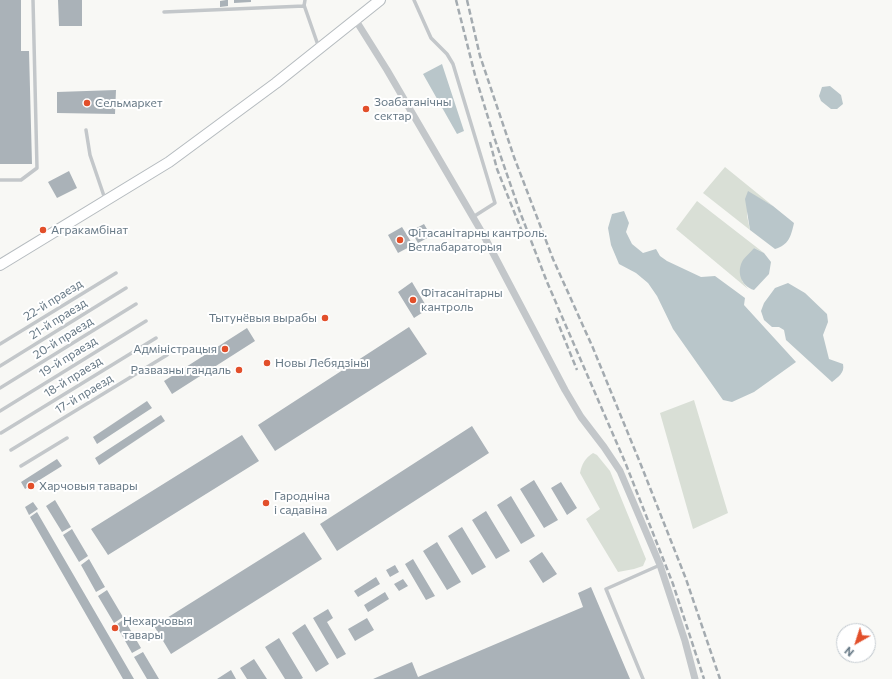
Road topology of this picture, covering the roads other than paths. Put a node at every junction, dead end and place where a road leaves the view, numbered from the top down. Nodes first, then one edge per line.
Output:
1 (33, 0) edge
2 (380, 0) edge
3 (414, 0) edge
4 (303, 2) edge
5 (164, 12) dead end
6 (356, 19) junction
7 (319, 49) junction
8 (86, 130) dead end
9 (0, 180) edge
10 (106, 202) junction
11 (473, 217) junction
12 (0, 265) edge
13 (116, 273) dead end
14 (126, 288) dead end
15 (136, 304) dead end
16 (146, 321) dead end
17 (156, 338) dead end
18 (0, 344) edge
19 (167, 355) dead end
20 (0, 366) edge
21 (0, 388) edge
22 (0, 411) edge
23 (1, 433) edge
24 (67, 438) dead end
25 (11, 450) dead end
26 (21, 466) dead end
27 (660, 566) junction
28 (643, 679) edge
29 (694, 679) edge

1 - 9 lane
2 - 6 street
3 - 11 lane
4 - 5 lane
4 - 7 lane
6 - 7 street
6 - 11 street
7 - 10 street
8 - 10 lane
10 - 12 street
11 - 27 street
13 - 18 lane, 22-й праезд
14 - 20 lane, 21-й праезд
15 - 21 lane, 20-й праезд
16 - 22 lane, 19-й праезд
17 - 23 lane, 18-й праезд
19 - 25 lane, 17-й праезд
24 - 26 lane
27 - 28 lane
27 - 29 street

